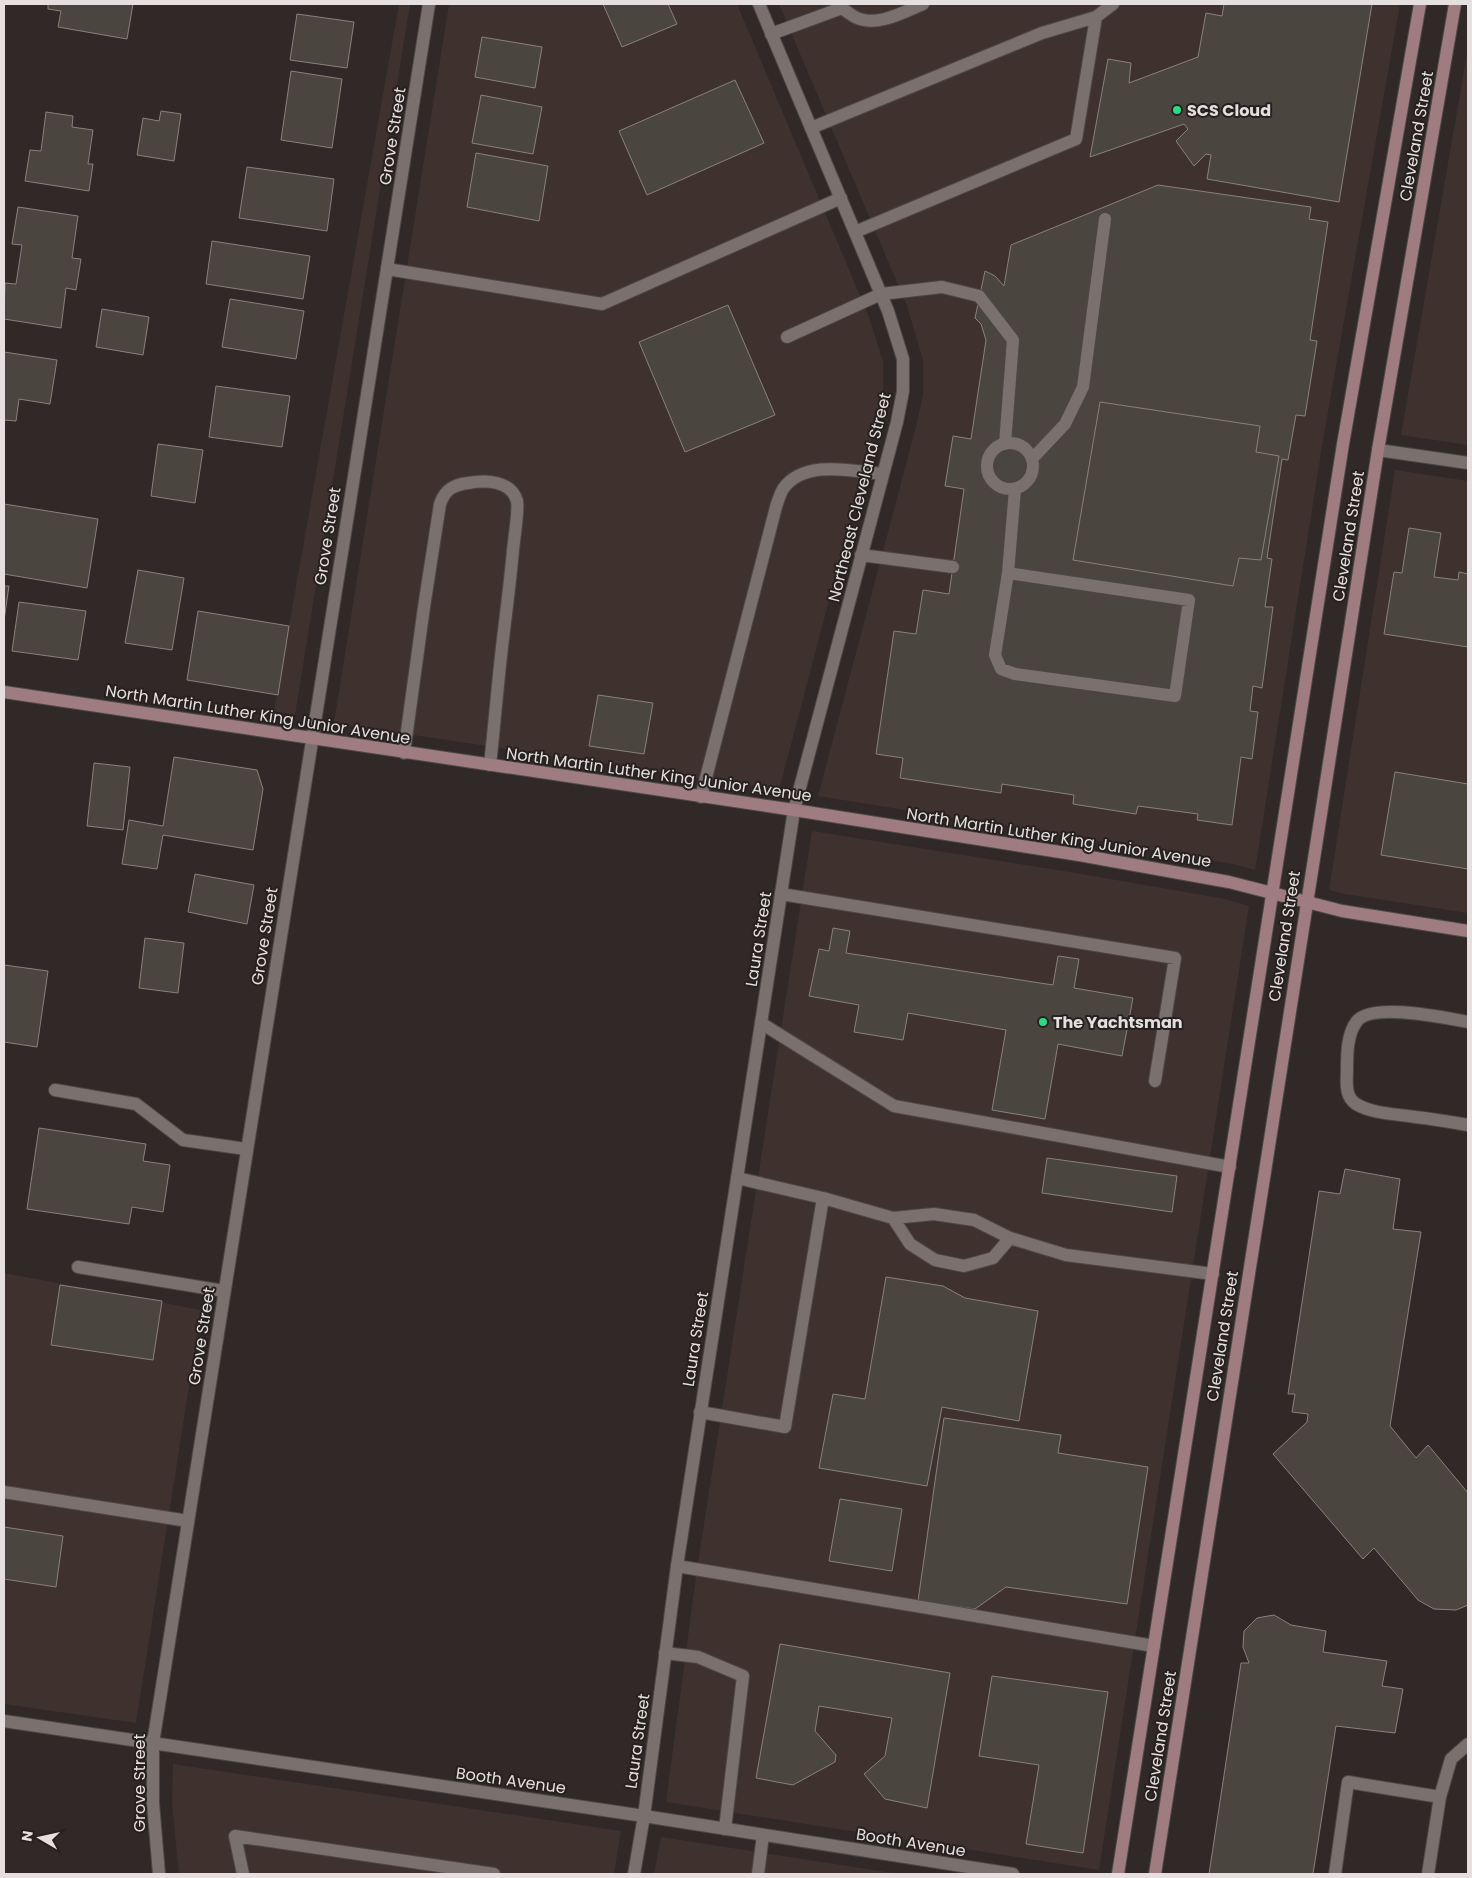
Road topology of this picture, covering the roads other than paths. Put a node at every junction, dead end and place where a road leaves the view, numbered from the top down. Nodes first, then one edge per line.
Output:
1 (429, 4) edge
2 (758, 4) edge
3 (923, 4) edge
4 (1113, 4) edge
5 (1420, 4) edge
6 (1455, 4) edge
7 (841, 6) edge
8 (1096, 17) junction
9 (771, 34) junction
10 (811, 128) junction
11 (841, 198) junction
12 (1105, 219) dead end
13 (855, 232) junction
14 (387, 269) junction
15 (881, 294) junction
16 (787, 337) dead end
17 (1005, 444) junction
18 (1378, 450) junction
19 (1032, 459) junction
20 (1468, 463) edge
21 (882, 474) junction
22 (1015, 489) junction
23 (861, 555) junction
24 (953, 567) dead end
25 (1008, 573) junction
26 (4, 692) edge
27 (311, 739) junction
28 (404, 753) junction
29 (490, 766) junction
30 (701, 797) junction
31 (794, 810) junction
32 (1271, 893) junction
33 (781, 894) junction
34 (1306, 902) junction
35 (1468, 931) edge
36 (1468, 1022) edge
37 (761, 1023) junction
38 (1156, 1080) dead end
39 (55, 1090) dead end
40 (1468, 1125) edge
41 (246, 1149) junction
42 (1230, 1167) junction
43 (737, 1178) junction
44 (823, 1198) junction
45 (893, 1218) junction
46 (1010, 1238) junction
47 (78, 1267) dead end
48 (1213, 1274) junction
49 (224, 1291) junction
50 (700, 1412) junction
51 (4, 1492) edge
52 (188, 1521) junction
53 (677, 1566) junction
54 (1154, 1646) junction
55 (666, 1652) junction
56 (4, 1721) edge
57 (153, 1743) junction
58 (1468, 1744) edge
59 (1440, 1797) junction
60 (644, 1816) junction
61 (726, 1829) junction
62 (763, 1835) junction
63 (159, 1874) edge
64 (243, 1874) edge
65 (494, 1874) edge
66 (634, 1874) edge
67 (758, 1874) edge
68 (1013, 1874) edge
69 (1118, 1874) edge
70 (1155, 1874) edge
71 (1335, 1874) edge
72 (1428, 1874) edge

1 - 14 street, Grove Street
2 - 9 street, Northeast Cleveland Street
3 - 7 street
4 - 8 street
5 - 32 street, Cleveland Street
6 - 18 street, Cleveland Street
7 - 9 street
8 - 10 street
8 - 13 street
9 - 10 street, Northeast Cleveland Street
10 - 11 street, Northeast Cleveland Street
11 - 13 street, Northeast Cleveland Street
11 - 14 street
12 - 19 street
13 - 15 street, Northeast Cleveland Street
14 - 27 street, Grove Street
15 - 16 street
15 - 17 street
15 - 21 street, Northeast Cleveland Street
17 - 19 street
17 - 22 street
18 - 20 street
18 - 34 street, Cleveland Street
19 - 22 street
21 - 23 street, Northeast Cleveland Street
21 - 30 street
22 - 25 street
23 - 24 street
23 - 31 street, Northeast Cleveland Street
25 - 25 street
26 - 27 street, North Martin Luther King Junior Avenue
27 - 28 street, North Martin Luther King Junior Avenue
27 - 41 street, Grove Street
28 - 29 street, North Martin Luther King Junior Avenue
28 - 29 street
29 - 30 street, North Martin Luther King Junior Avenue
30 - 31 street, North Martin Luther King Junior Avenue
31 - 32 street, North Martin Luther King Junior Avenue
31 - 33 street, Laura Street
32 - 34 street, North Martin Luther King Junior Avenue
32 - 42 street, Cleveland Street
33 - 37 street, Laura Street
33 - 38 street
34 - 35 street, North Martin Luther King Junior Avenue
34 - 70 street, Cleveland Street
36 - 40 street
37 - 42 street
37 - 43 street, Laura Street
39 - 41 street
41 - 49 street, Grove Street
42 - 48 street, Cleveland Street
43 - 44 street
43 - 50 street, Laura Street
44 - 45 street
44 - 50 street
45 - 46 street
45 - 46 street
46 - 48 street
47 - 49 street
48 - 54 street, Cleveland Street
49 - 52 street, Grove Street
50 - 53 street, Laura Street
51 - 52 street
52 - 57 street, Grove Street
53 - 54 street
53 - 55 street, Laura Street
54 - 69 street, Cleveland Street
55 - 60 street, Laura Street
55 - 61 street
56 - 57 street, Booth Avenue
57 - 60 street, Booth Avenue
57 - 63 street, Grove Street
58 - 59 street
59 - 71 street
59 - 72 street
60 - 61 street, Booth Avenue
60 - 66 street, Laura Street
61 - 62 street, Booth Avenue
62 - 67 street
62 - 68 street, Booth Avenue
64 - 65 street

